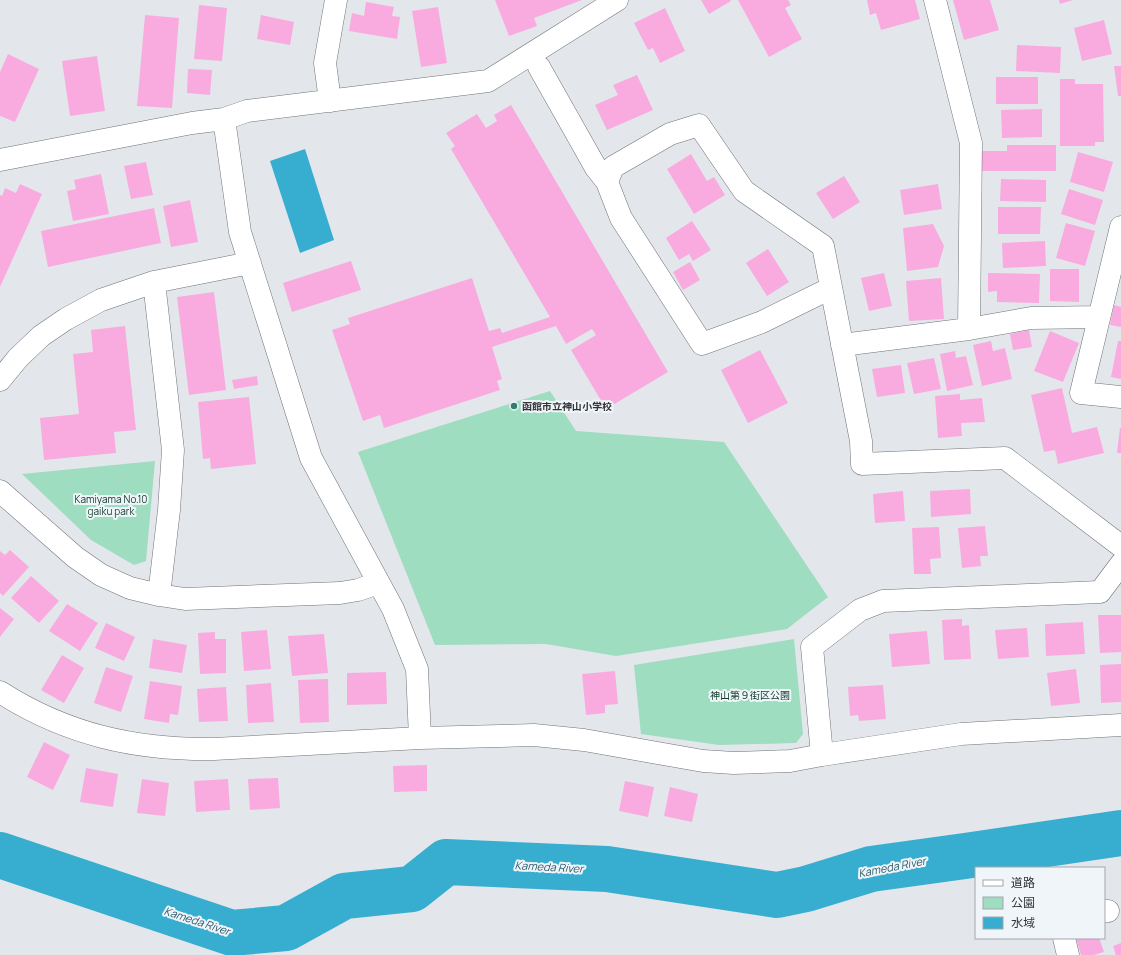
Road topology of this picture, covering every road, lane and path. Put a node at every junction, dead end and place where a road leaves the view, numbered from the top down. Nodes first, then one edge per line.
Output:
1 (336, 0) edge
2 (617, 0) edge
3 (934, 0) edge
4 (539, 67) dead end
5 (330, 101) junction
6 (224, 119) junction
7 (0, 160) edge
8 (607, 182) junction
9 (1121, 227) edge
10 (250, 263) junction
11 (154, 282) junction
12 (831, 288) junction
13 (1099, 317) junction
14 (969, 329) junction
15 (842, 345) junction
16 (0, 380) edge
17 (1121, 397) edge
18 (0, 491) edge
19 (1121, 546) edge
20 (1121, 564) edge
21 (378, 583) junction
22 (159, 595) junction
23 (0, 692) edge
24 (1121, 725) edge
25 (420, 738) junction
26 (822, 755) junction
27 (1064, 939) edge
28 (1068, 955) edge

1 - 5 street
2 - 5 street
3 - 14 street
4 - 8 street
5 - 6 street
6 - 7 street
6 - 10 street
8 - 12 street
8 - 12 street
9 - 13 street
10 - 11 street
10 - 21 street
11 - 16 street
11 - 22 street
12 - 15 street
13 - 14 street
13 - 17 street
14 - 15 street
15 - 19 street
18 - 22 street
20 - 26 street
21 - 22 street
21 - 25 street
23 - 25 street
24 - 26 street
25 - 26 street
27 - 28 street

